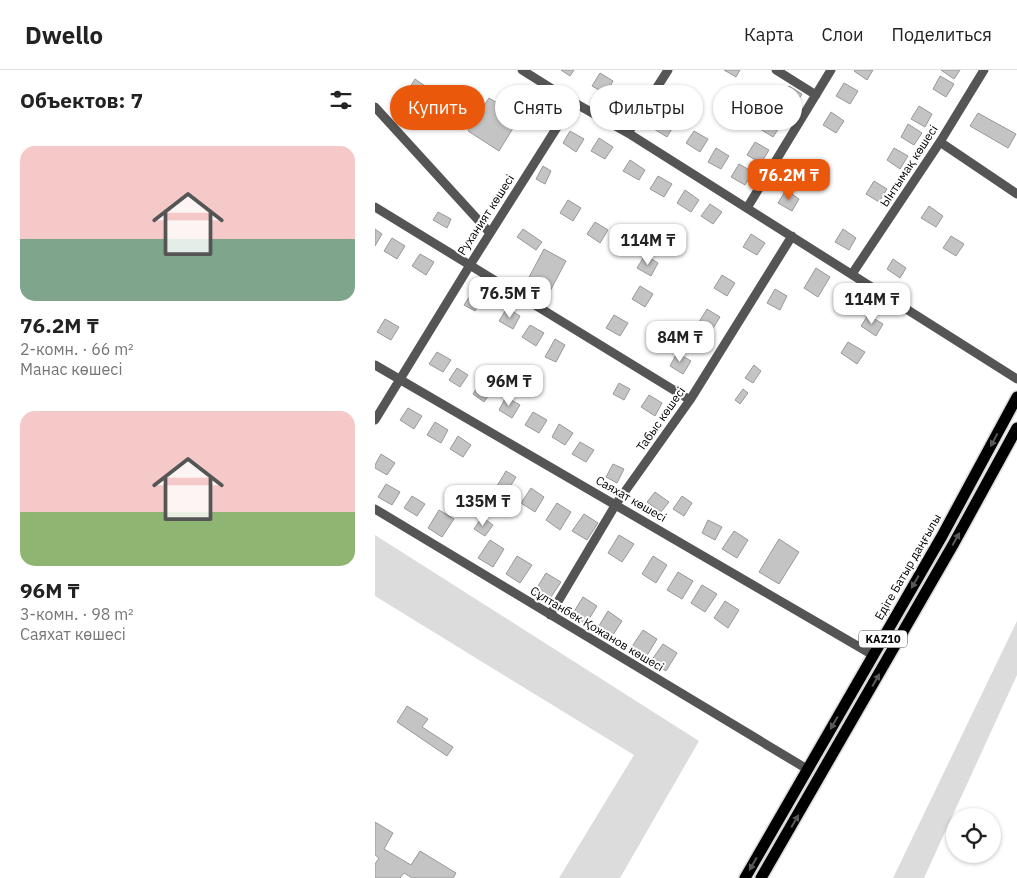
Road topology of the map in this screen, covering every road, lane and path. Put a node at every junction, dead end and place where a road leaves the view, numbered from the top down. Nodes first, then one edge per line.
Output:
1 (522, 70) edge
2 (668, 70) edge
3 (776, 70) edge
4 (831, 70) edge
5 (984, 70) edge
6 (546, 85) edge
7 (816, 94) junction
8 (580, 106) edge
9 (375, 107) edge
10 (555, 130) edge
11 (628, 133) junction
12 (940, 142) junction
13 (1017, 194) edge
14 (375, 207) edge
15 (747, 208) junction
16 (490, 233) junction
17 (792, 236) junction
18 (469, 264) junction
19 (852, 274) junction
20 (375, 365) edge
21 (1017, 379) edge
22 (399, 380) junction
23 (1017, 397) edge
24 (690, 400) junction
25 (375, 420) edge
26 (1017, 428) edge
27 (616, 504) junction
28 (375, 509) edge
29 (550, 615) junction
30 (873, 655) junction
31 (807, 769) junction
32 (745, 878) edge
33 (761, 878) edge

1 - 6 street
2 - 11 street
3 - 7 street
4 - 7 street
5 - 12 street, Ынтымақ көшесі
7 - 15 street
8 - 11 street
9 - 16 street
10 - 16 street, Руханият көшесі
11 - 15 street
12 - 13 street
12 - 19 street, Ынтымақ көшесі
14 - 18 street
15 - 17 street
16 - 18 street, Руханият көшесі
17 - 19 street
17 - 24 street, Табыс көшесі
18 - 22 street, Руханият көшесі
18 - 24 street
19 - 21 street
20 - 22 street, Саяхат көшесі
22 - 25 street, Руханият көшесі
22 - 27 street, Саяхат көшесі
23 -> 30 main road, Едіге Батыр даңғылы / KAZ10
24 - 27 street, Табыс көшесі
33 -> 26 main road, KAZ10
27 - 29 street, Табыс көшесі
27 - 30 street, Саяхат көшесі
28 - 29 street, Сұлтанбек Қожанов көшесі
29 - 31 street, Сұлтанбек Қожанов көшесі
30 -> 31 main road, Едіге Батыр даңғылы / KAZ10
31 -> 32 main road, Едіге Батыр даңғылы / KAZ10

